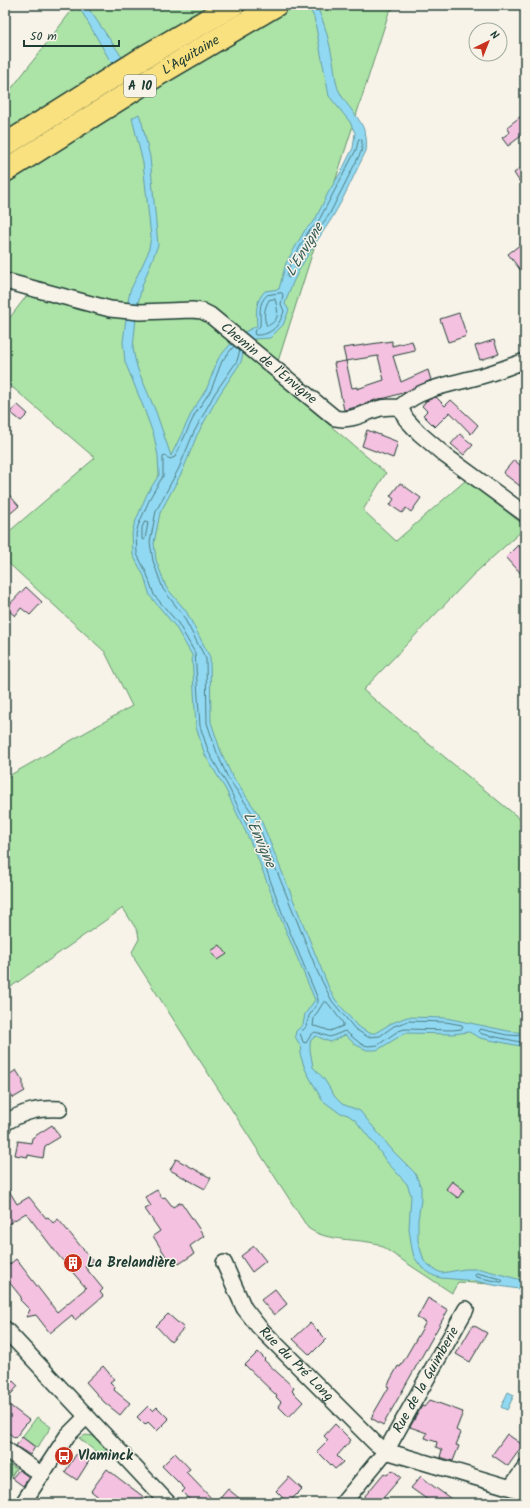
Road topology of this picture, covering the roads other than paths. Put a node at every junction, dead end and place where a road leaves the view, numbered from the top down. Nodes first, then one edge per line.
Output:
1 (233, 5) edge
2 (276, 5) edge
3 (5, 145) edge
4 (5, 171) edge
5 (5, 281) edge
6 (525, 362) edge
7 (400, 407) junction
8 (525, 514) edge
9 (60, 1109) dead end
10 (5, 1123) edge
11 (224, 1263) dead end
12 (466, 1308) dead end
13 (5, 1330) edge
14 (86, 1417) junction
15 (5, 1449) edge
16 (386, 1451) junction
17 (525, 1468) edge
18 (42, 1475) junction
19 (518, 1490) edge
20 (23, 1503) edge
21 (168, 1503) edge
22 (343, 1503) edge

1 - 3 highway, L'Aquitaine / A 10
2 - 4 highway, L'Aquitaine / A 10
5 - 7 street, Chemin de l'Envigne
6 - 7 street
7 - 8 street
9 - 10 street
11 - 16 street, Rue du Pré Long
12 - 16 street, Rue de la Guimberie
13 - 14 street
14 - 18 street
14 - 21 street
15 - 18 street
16 - 19 street, Rue de la Guimberie
16 - 22 street, Rue de la Guimberie
17 - 19 street
18 - 20 street

